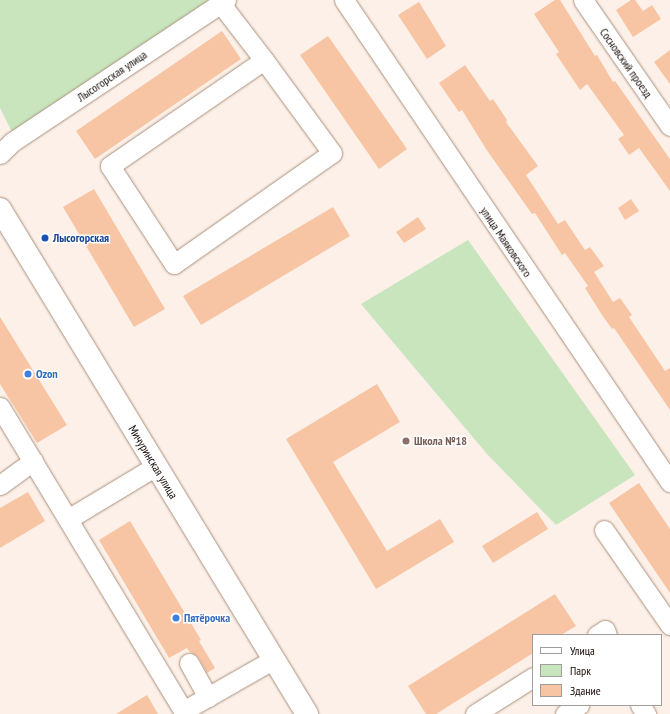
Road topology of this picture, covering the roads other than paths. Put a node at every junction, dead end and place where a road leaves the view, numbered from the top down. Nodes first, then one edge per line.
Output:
1 (344, 0) edge
2 (583, 0) edge
3 (224, 2) edge
4 (264, 60) junction
5 (670, 126) edge
6 (0, 154) edge
7 (0, 210) edge
8 (0, 407) edge
9 (32, 461) junction
10 (156, 466) junction
11 (670, 482) edge
12 (0, 485) edge
13 (68, 519) junction
14 (604, 530) dead end
15 (670, 625) edge
16 (599, 634) edge
17 (607, 634) edge
18 (274, 659) junction
19 (189, 663) dead end
20 (532, 677) edge
21 (208, 697) junction
22 (577, 706) edge
23 (184, 713) edge
24 (307, 714) edge
25 (475, 714) edge
26 (565, 714) edge

1 - 11 street, улица Маяковского
2 - 5 street, Сосновский проезд
3 - 4 street
3 - 6 street, Лысогорская улица
4 - 4 street
7 - 10 main road, Мичуринская улица
8 - 9 street
9 - 12 street
9 - 13 street
10 - 13 street
10 - 18 main road, Мичуринская улица
13 - 23 street
14 - 15 street
16 - 17 street
18 - 21 street
18 - 24 main road, Мичуринская улица
19 - 21 street
20 - 25 street
21 - 23 street
22 - 26 street

